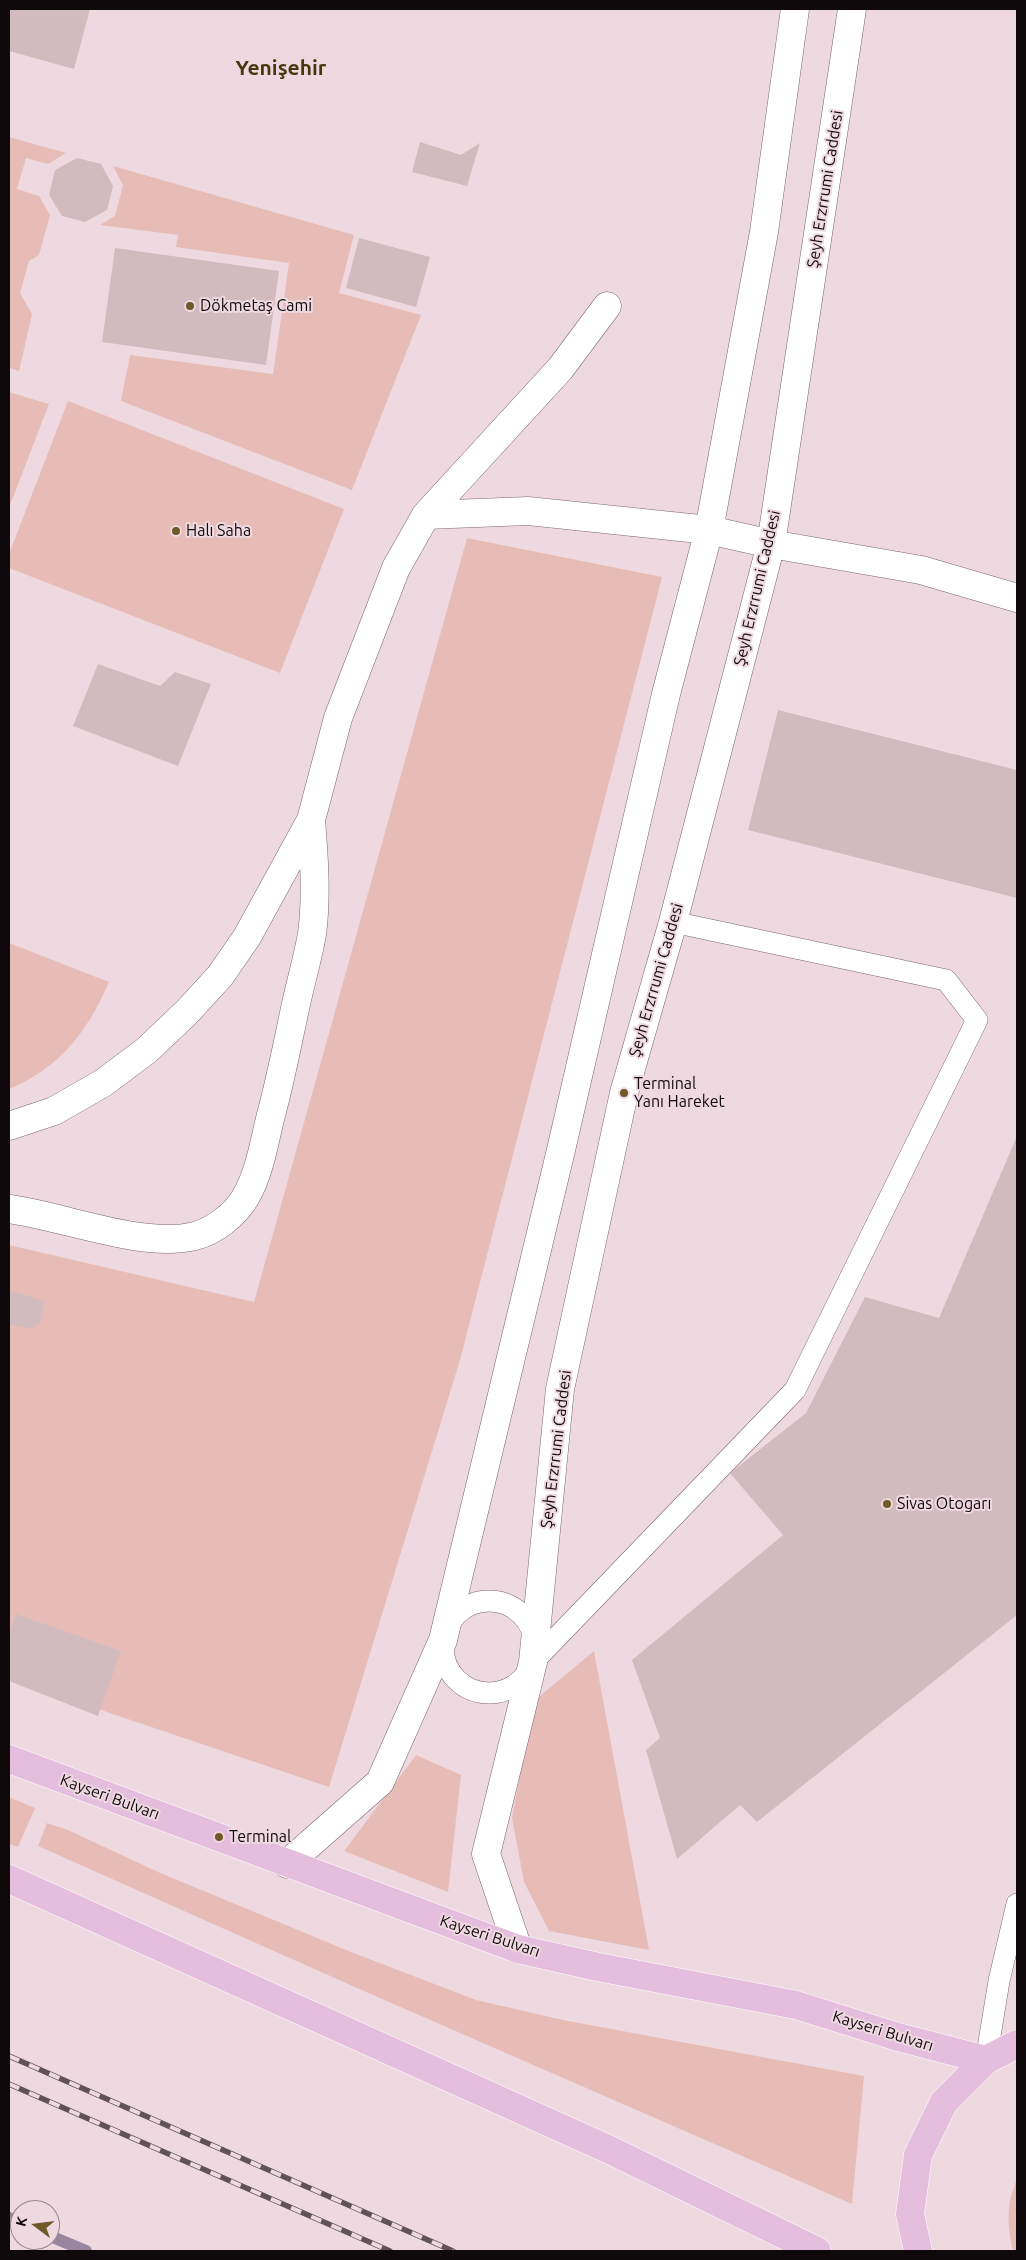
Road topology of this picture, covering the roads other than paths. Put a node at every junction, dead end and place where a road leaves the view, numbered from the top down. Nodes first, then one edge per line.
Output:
1 (795, 9) edge
2 (852, 9) edge
3 (607, 306) dead end
4 (426, 515) junction
5 (709, 530) junction
6 (771, 544) junction
7 (1017, 598) edge
8 (311, 820) junction
9 (673, 922) junction
10 (9, 1126) edge
11 (9, 1209) edge
12 (443, 1640) junction
13 (533, 1662) junction
14 (9, 1759) edge
15 (287, 1864) junction
16 (9, 1879) edge
17 (1017, 1904) edge
18 (518, 1949) junction
19 (1017, 2044) edge
20 (986, 2060) junction
21 (816, 2251) edge
22 (918, 2251) edge

1 - 5 street
2 - 6 street, Şeyh Erzrrumi Caddesi
3 - 4 street
4 - 5 street
4 - 8 street
5 - 6 street
5 - 12 street
6 - 7 street
6 - 9 street, Şeyh Erzrrumi Caddesi
8 - 10 street
8 - 11 street
9 - 13 street, Şeyh Erzrrumi Caddesi
9 - 13 lane
12 - 13 lane
12 - 13 lane
12 - 15 street
13 - 18 street, Şeyh Erzrrumi Caddesi
14 - 15 main road, Kayseri Bulvarı
15 - 18 main road, Kayseri Bulvarı
16 - 21 main road
17 - 20 lane
18 - 20 main road, Kayseri Bulvarı
19 - 20 main road
20 - 22 main road

